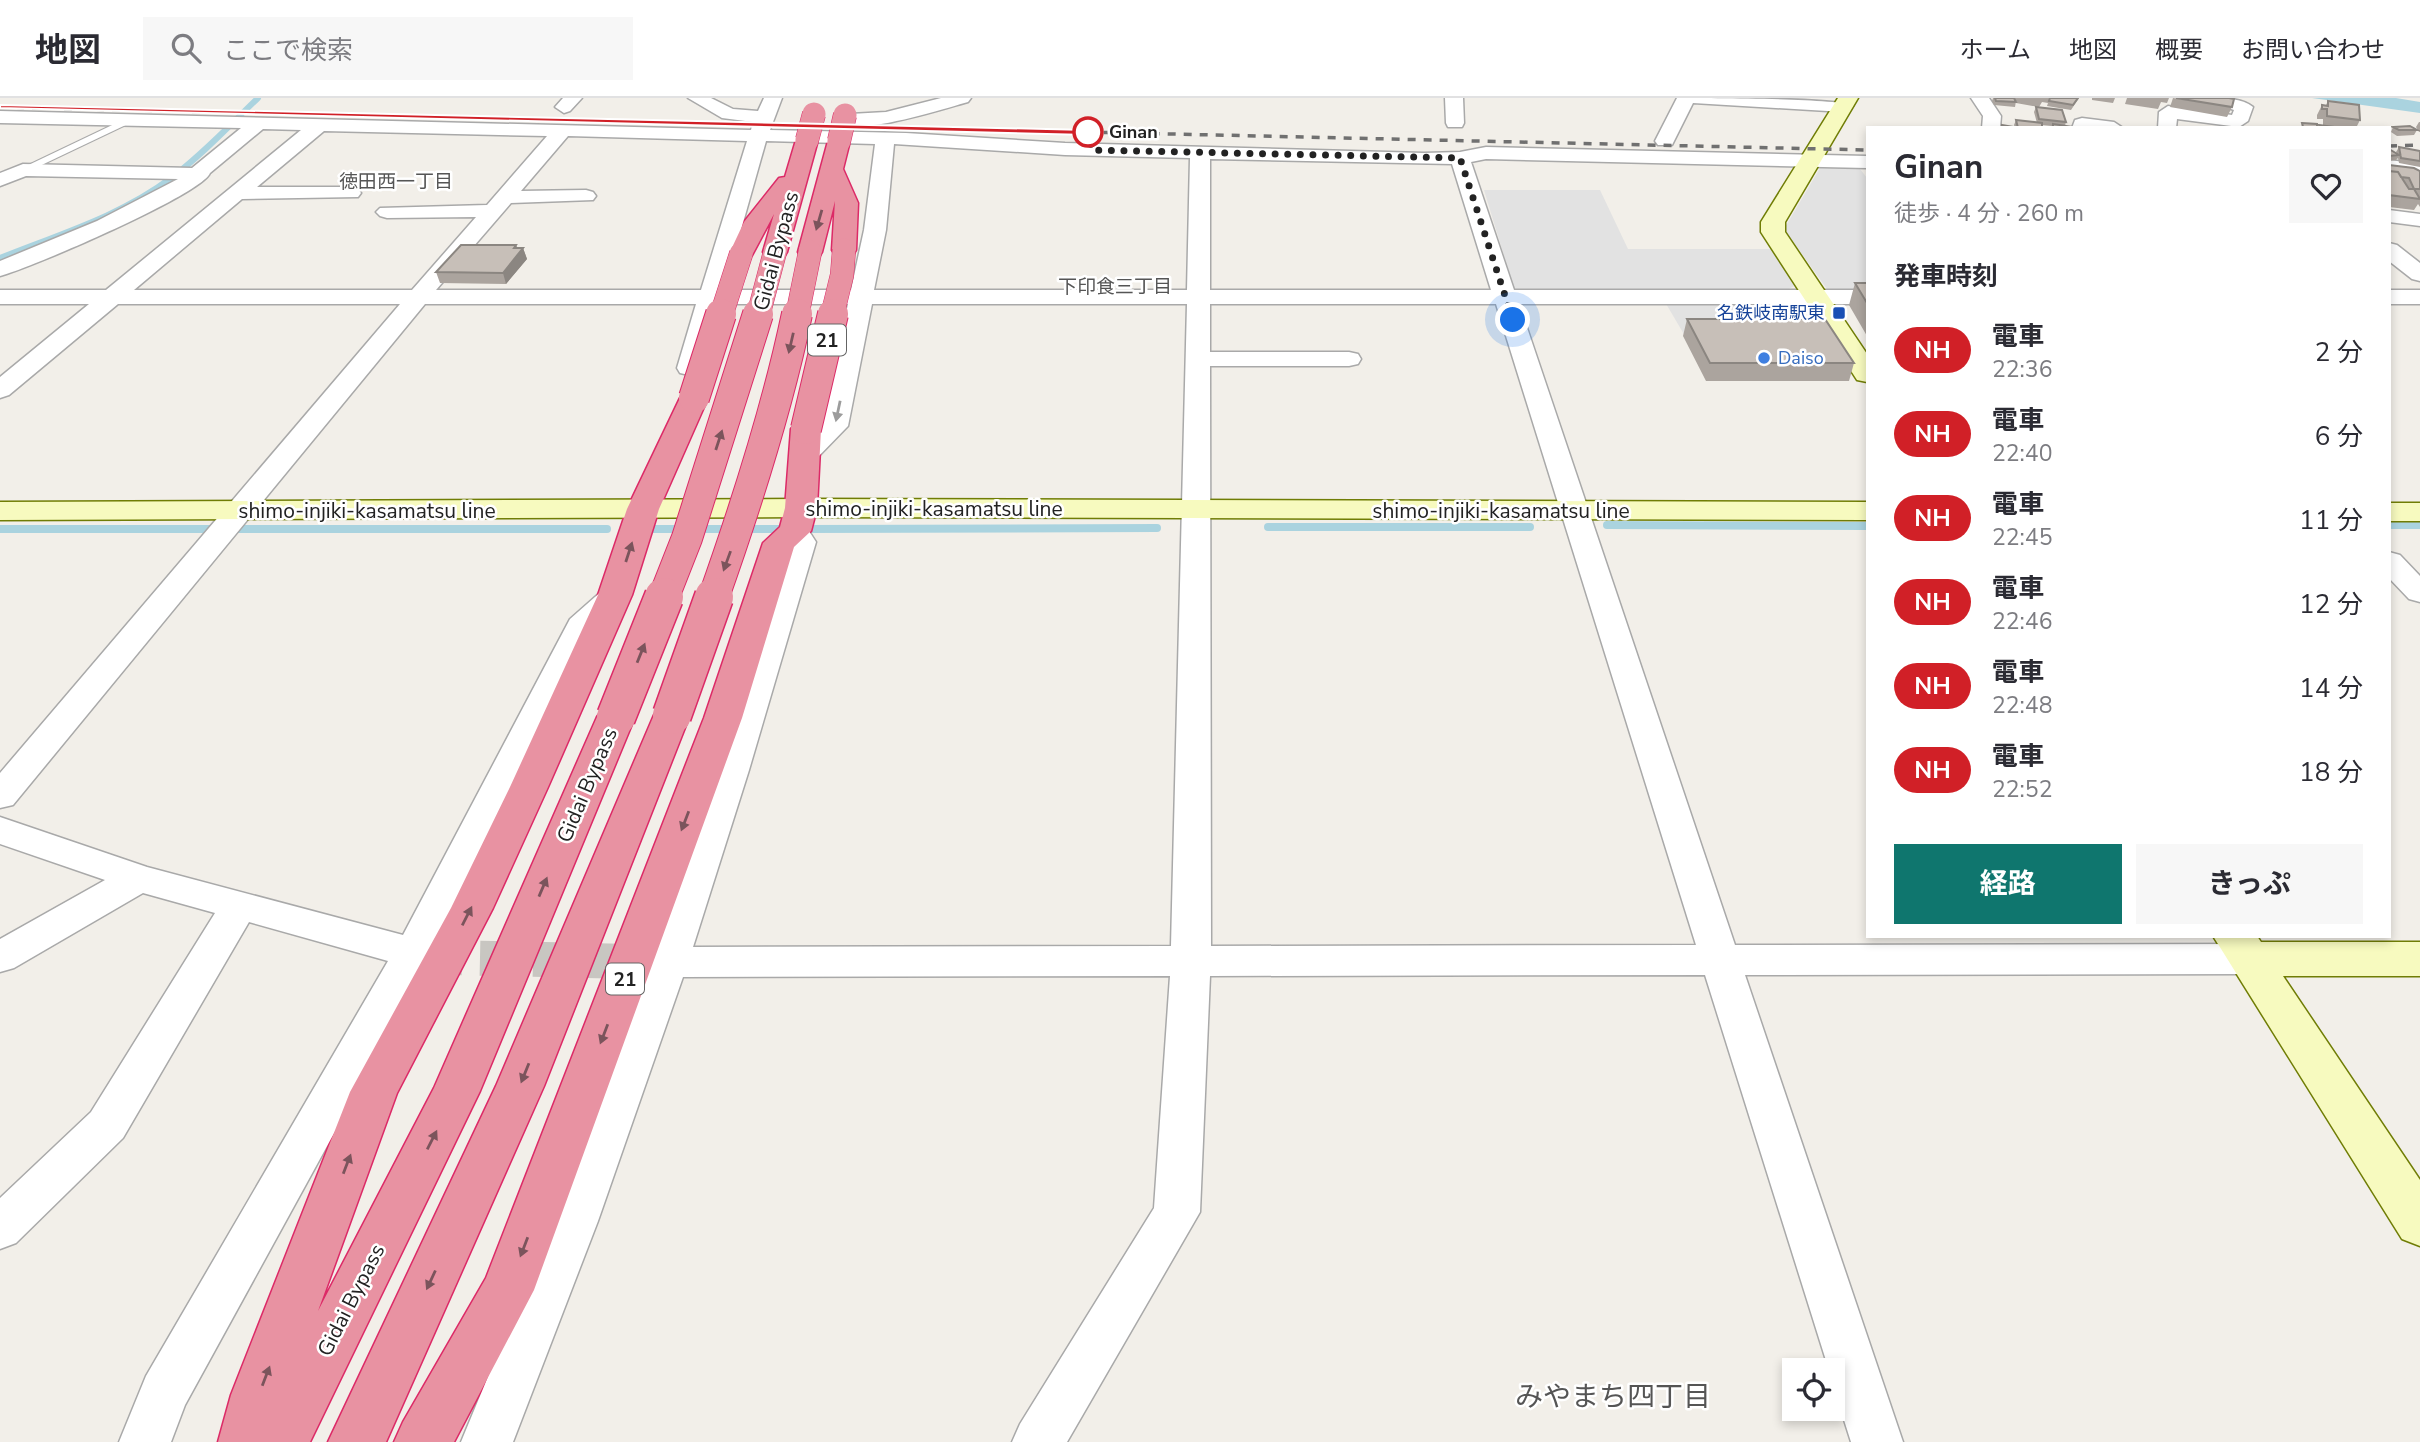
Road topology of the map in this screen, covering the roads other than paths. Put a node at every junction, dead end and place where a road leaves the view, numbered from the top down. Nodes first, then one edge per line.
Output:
1 (697, 98) edge
2 (773, 98) edge
3 (961, 98) edge
4 (1454, 98) edge
5 (1686, 98) edge
6 (1694, 98) edge
7 (1980, 98) edge
8 (2218, 98) edge
9 (1846, 102) edge
10 (816, 106) edge
11 (847, 106) edge
12 (901, 106) edge
13 (0, 117) edge
14 (130, 120) junction
15 (254, 123) junction
16 (1455, 123) dead end
17 (319, 125) junction
18 (761, 126) junction
19 (1991, 126) edge
20 (2082, 126) edge
21 (2098, 126) edge
22 (2167, 126) edge
23 (563, 130) junction
24 (885, 139) junction
25 (1665, 141) dead end
26 (1866, 144) edge
27 (1814, 152) junction
28 (1200, 153) junction
29 (1460, 158) junction
30 (1866, 162) edge
31 (2391, 166) edge
32 (834, 169) junction
33 (23, 170) junction
34 (2420, 170) edge
35 (797, 171) junction
36 (194, 174) junction
37 (257, 174) junction
38 (0, 180) edge
39 (235, 193) junction
40 (351, 193) dead end
41 (586, 196) dead end
42 (499, 204) junction
43 (387, 212) dead end
44 (2391, 216) edge
45 (2420, 220) edge
46 (2391, 252) edge
47 (0, 269) edge
48 (2420, 274) edge
49 (112, 296) junction
50 (419, 296) junction
51 (710, 296) junction
52 (863, 296) junction
53 (1200, 296) junction
54 (1505, 296) junction
55 (0, 297) edge
56 (1818, 297) junction
57 (1866, 297) edge
58 (2391, 297) edge
59 (2420, 297) edge
60 (1199, 359) junction
61 (1349, 359) dead end
62 (1866, 372) edge
63 (0, 390) edge
64 (676, 437) junction
65 (806, 442) junction
66 (643, 509) junction
67 (0, 511) edge
68 (1198, 511) junction
69 (1575, 511) junction
70 (1866, 511) edge
71 (2391, 512) edge
72 (2420, 512) edge
73 (798, 519) junction
74 (230, 523) junction
75 (2391, 563) edge
76 (2420, 593) edge
77 (615, 595) junction
78 (0, 796) edge
79 (0, 830) edge
80 (139, 878) junction
81 (239, 907) junction
82 (2241, 948) edge
83 (420, 955) junction
84 (0, 957) edge
85 (1719, 959) junction
86 (2420, 959) edge
87 (1191, 961) junction
88 (668, 962) junction
89 (2420, 1223) edge
90 (0, 1228) edge
91 (145, 1442) edge
92 (247, 1442) edge
93 (280, 1442) edge
94 (356, 1442) edge
95 (423, 1442) edge
96 (487, 1442) edge
97 (1038, 1442) edge
98 (1877, 1442) edge

1 - 18 street
2 - 18 street
3 - 12 street
4 - 16 street
5 - 25 street
6 - 9 street
7 - 19 street
8 - 22 street
9 - 27 main road
10 - 35 highway, Gidai Bypass, bridge
11 - 32 highway, Gidai Bypass / 21, bridge
12 - 18 street
13 - 14 street
14 - 15 street
14 - 33 lane
15 - 17 street
15 - 36 street
17 - 23 street
17 - 37 street
18 - 23 street
18 - 24 street
18 - 51 street
20 - 21 street
23 - 42 street
24 - 28 street
24 - 52 street
26 - 27 street
27 - 29 street
27 - 30 street
27 - 56 main road
28 - 29 street
28 - 53 street
29 - 54 street
31 - 34 street
32 - 65 highway, 21, bridge
32 -> 94 highway, Gidai Bypass / 21, bridge
33 - 36 street
33 - 38 street
35 - 64 highway, bridge
93 -> 35 highway, Gidai Bypass, bridge
36 - 37 street
36 - 47 street
37 - 39 street
39 - 40 street
39 - 49 street
41 - 42 street
42 - 43 street
42 - 50 street
44 - 45 street
46 - 48 street
49 - 50 street
49 - 55 street
49 - 63 street
50 - 51 street
50 - 74 street
51 - 52 street
51 - 64 street
52 - 53 street
52 -> 65 street
53 - 54 street
53 - 60 street
54 - 56 street
54 - 69 street
56 - 57 street
56 - 62 main road
58 - 59 street
60 - 61 street
60 - 68 street
64 - 66 highway
65 - 73 highway, 21
66 - 73 main road, shimo-injiki-kasamatsu line
66 - 74 main road, shimo-injiki-kasamatsu line
77 -> 66 highway
67 - 74 main road, shimo-injiki-kasamatsu line
68 - 69 main road, shimo-injiki-kasamatsu line
68 - 73 main road, shimo-injiki-kasamatsu line
68 - 87 street
69 - 70 main road, shimo-injiki-kasamatsu line
69 - 85 street
71 - 72 main road
73 - 88 street
73 -> 95 highway, 21
74 - 78 street
75 - 76 street
77 - 83 street
92 -> 77 highway
79 - 80 street
80 - 81 street
80 - 84 street
81 - 83 street
81 - 90 street
82 - 85 street
82 - 86 main road
82 - 89 main road
83 - 91 street
85 - 87 street
85 - 98 street
87 - 88 street
87 - 97 street
88 - 96 street

